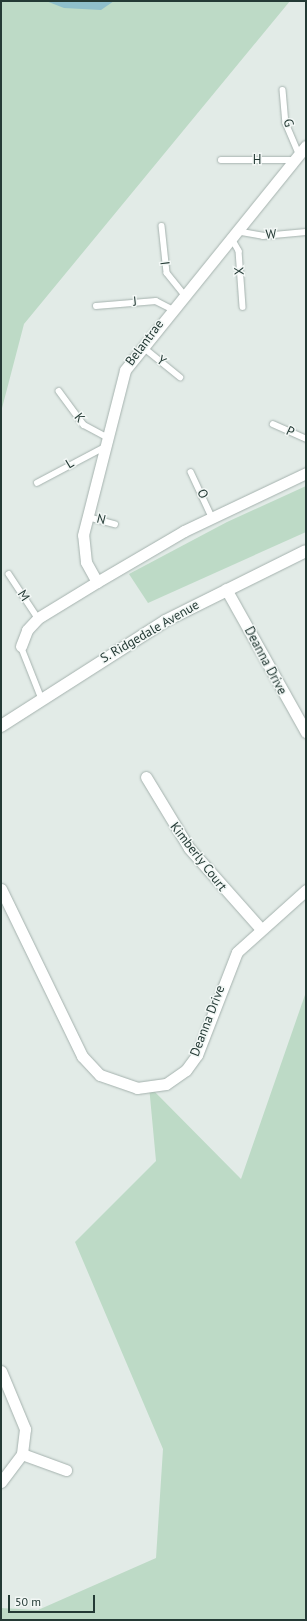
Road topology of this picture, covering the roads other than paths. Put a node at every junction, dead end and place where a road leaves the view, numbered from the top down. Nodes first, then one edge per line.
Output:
1 (283, 90) dead end
2 (306, 146) edge
3 (296, 157) junction
4 (221, 160) dead end
5 (162, 226) dead end
6 (306, 232) edge
7 (233, 234) junction
8 (184, 294) junction
9 (96, 306) dead end
10 (243, 307) dead end
11 (172, 308) junction
12 (141, 346) junction
13 (180, 377) dead end
14 (59, 391) dead end
15 (273, 424) dead end
16 (306, 439) edge
17 (106, 442) junction
18 (191, 472) dead end
19 (306, 473) edge
20 (37, 484) dead end
21 (88, 517) junction
22 (212, 517) junction
23 (115, 524) dead end
24 (306, 551) edge
25 (9, 574) dead end
26 (97, 582) junction
27 (226, 589) junction
28 (38, 618) junction
29 (21, 646) joint
30 (42, 699) junction
31 (1, 726) edge
32 (306, 732) edge
33 (146, 777) dead end
34 (1, 889) edge
35 (306, 890) edge
36 (261, 929) junction
37 (1, 1371) edge
38 (22, 1454) junction
39 (66, 1470) dead end
40 (1, 1482) edge

1 - 3 lane, G
2 - 3 street, Belantrae
3 - 4 lane, H
3 - 7 street, Belantrae
5 - 8 lane, I
6 - 7 lane, W
7 - 8 street, Belantrae
7 - 10 lane, X
8 - 11 street, Belantrae
9 - 11 lane, J
11 - 12 street, Belantrae
12 - 13 lane, Y
12 - 17 street, Belantrae
14 - 17 lane, K
15 - 16 lane, P
17 - 20 lane, L
17 - 21 street, Belantrae
18 - 22 lane, O
19 - 22 street
21 - 23 lane, N
21 - 26 street, Belantrae
22 - 26 street
24 - 27 main road, S. Ridgedale Avenue
25 - 28 lane, M
26 - 28 street
27 - 30 main road, S. Ridgedale Avenue
27 - 32 street, Deanna Drive
28 - 29 street
29 - 30 lane
30 - 31 main road, S. Ridgedale Avenue
33 - 36 street, Kimberly Court
34 - 36 street, Deanna Drive
35 - 36 street, Deanna Drive
37 - 38 street
38 - 39 street
38 - 40 street

